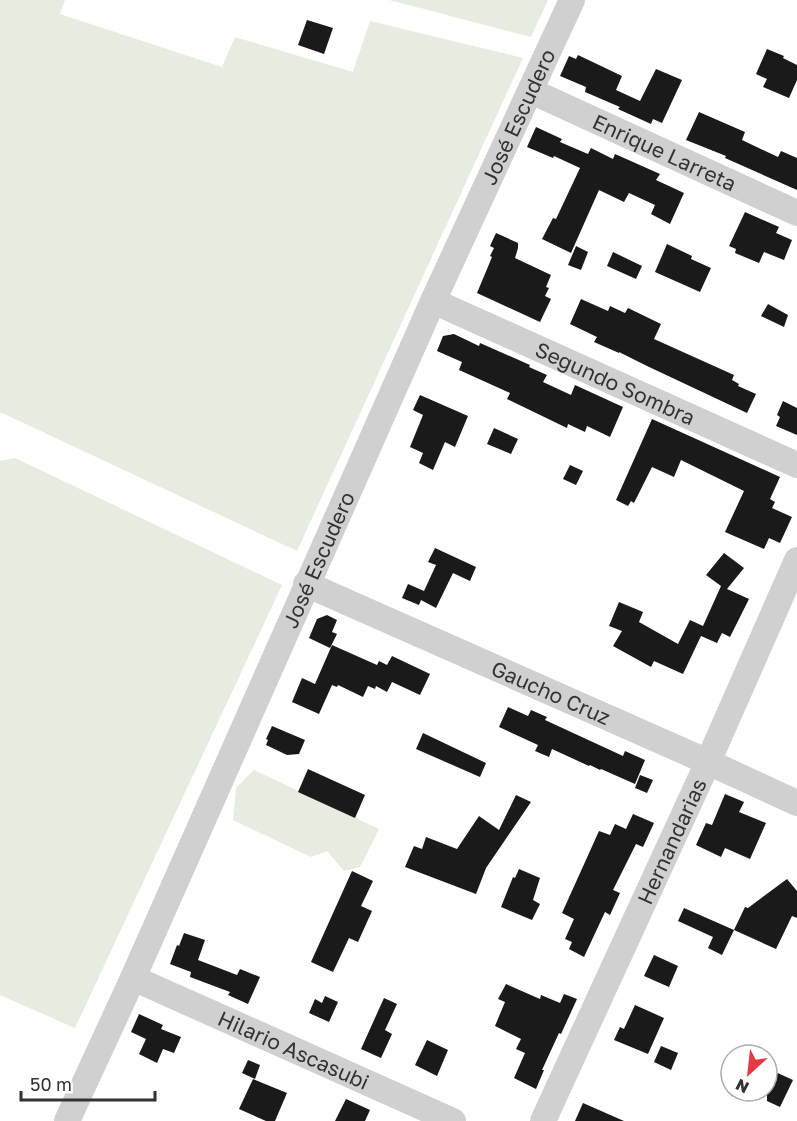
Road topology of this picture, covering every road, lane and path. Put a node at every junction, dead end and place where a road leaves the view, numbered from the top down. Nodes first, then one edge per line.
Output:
1 (572, 0) edge
2 (531, 91) junction
3 (797, 213) edge
4 (433, 301) junction
5 (797, 465) edge
6 (797, 560) edge
7 (306, 584) junction
8 (708, 762) junction
9 (797, 803) edge
10 (133, 978) junction
11 (67, 1121) edge
12 (453, 1121) edge
13 (543, 1121) edge

1 - 2 street, José Escudero
2 - 3 street, Enrique Larreta
2 - 4 street, José Escudero
4 - 5 street, Segundo Sombra
4 - 7 street, José Escudero
6 - 8 street, Hernandarias
7 - 8 street, Gaucho Cruz
7 - 10 street, José Escudero
8 - 9 street, Gaucho Cruz
8 - 13 street, Hernandarias
10 - 11 street, José Escudero
10 - 12 street, Hilario Ascasubi

